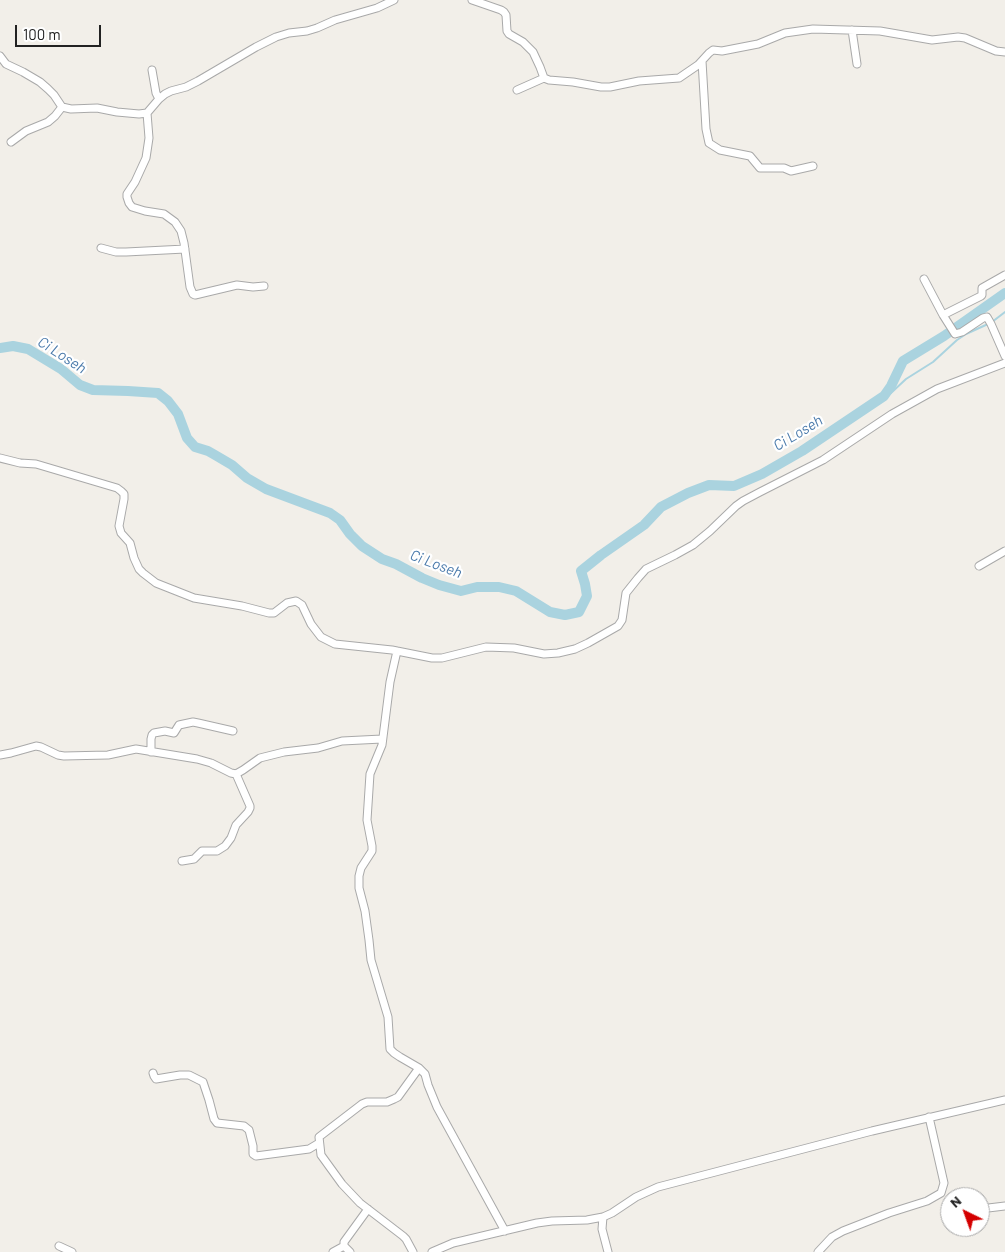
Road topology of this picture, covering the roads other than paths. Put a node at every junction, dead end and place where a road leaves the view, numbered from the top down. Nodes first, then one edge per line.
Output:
1 (394, 0) edge
2 (472, 0) edge
3 (852, 30) junction
4 (1005, 52) edge
5 (0, 56) edge
6 (702, 61) junction
7 (857, 64) dead end
8 (152, 70) dead end
9 (544, 78) junction
10 (517, 90) dead end
11 (159, 98) junction
12 (62, 107) junction
13 (147, 113) junction
14 (11, 142) dead end
15 (813, 166) dead end
16 (101, 248) dead end
17 (184, 248) junction
18 (1005, 275) edge
19 (924, 279) dead end
20 (264, 286) dead end
21 (944, 316) junction
22 (1005, 356) edge
23 (1005, 364) edge
24 (0, 458) edge
25 (1005, 552) edge
26 (979, 566) dead end
27 (397, 651) junction
28 (233, 731) dead end
29 (382, 739) junction
30 (151, 752) junction
31 (0, 755) edge
32 (236, 774) junction
33 (182, 861) dead end
34 (419, 1068) junction
35 (153, 1074) dead end
36 (1005, 1100) edge
37 (929, 1117) junction
38 (319, 1142) junction
39 (1005, 1206) edge
40 (990, 1207) edge
41 (368, 1209) junction
42 (603, 1217) junction
43 (505, 1231) junction
44 (59, 1246) dead end
45 (344, 1246) junction
46 (72, 1252) edge
47 (333, 1252) edge
48 (350, 1252) edge
49 (413, 1252) edge
50 (432, 1252) edge
51 (608, 1252) edge
52 (818, 1252) edge

1 - 11 street
2 - 9 street
3 - 4 street
3 - 6 street
3 - 7 street
5 - 12 street
6 - 9 street
6 - 15 street
8 - 11 street
9 - 10 street
11 - 13 street
12 - 13 street
12 - 14 street
13 - 17 street
16 - 17 street
17 - 20 street
18 - 21 street
19 - 21 street
21 - 22 street
23 - 27 street
24 - 27 street
25 - 26 street
27 - 29 street
28 - 30 street
29 - 32 street
29 - 34 street
30 - 31 street
30 - 32 street
32 - 33 street
34 - 38 street
34 - 43 street
35 - 38 street
36 - 37 street
37 - 42 street
37 - 52 street
38 - 41 street
39 - 40 street
41 - 45 street
41 - 49 street
42 - 43 street
42 - 51 street
43 - 50 street
44 - 46 street
45 - 47 street
45 - 48 street

